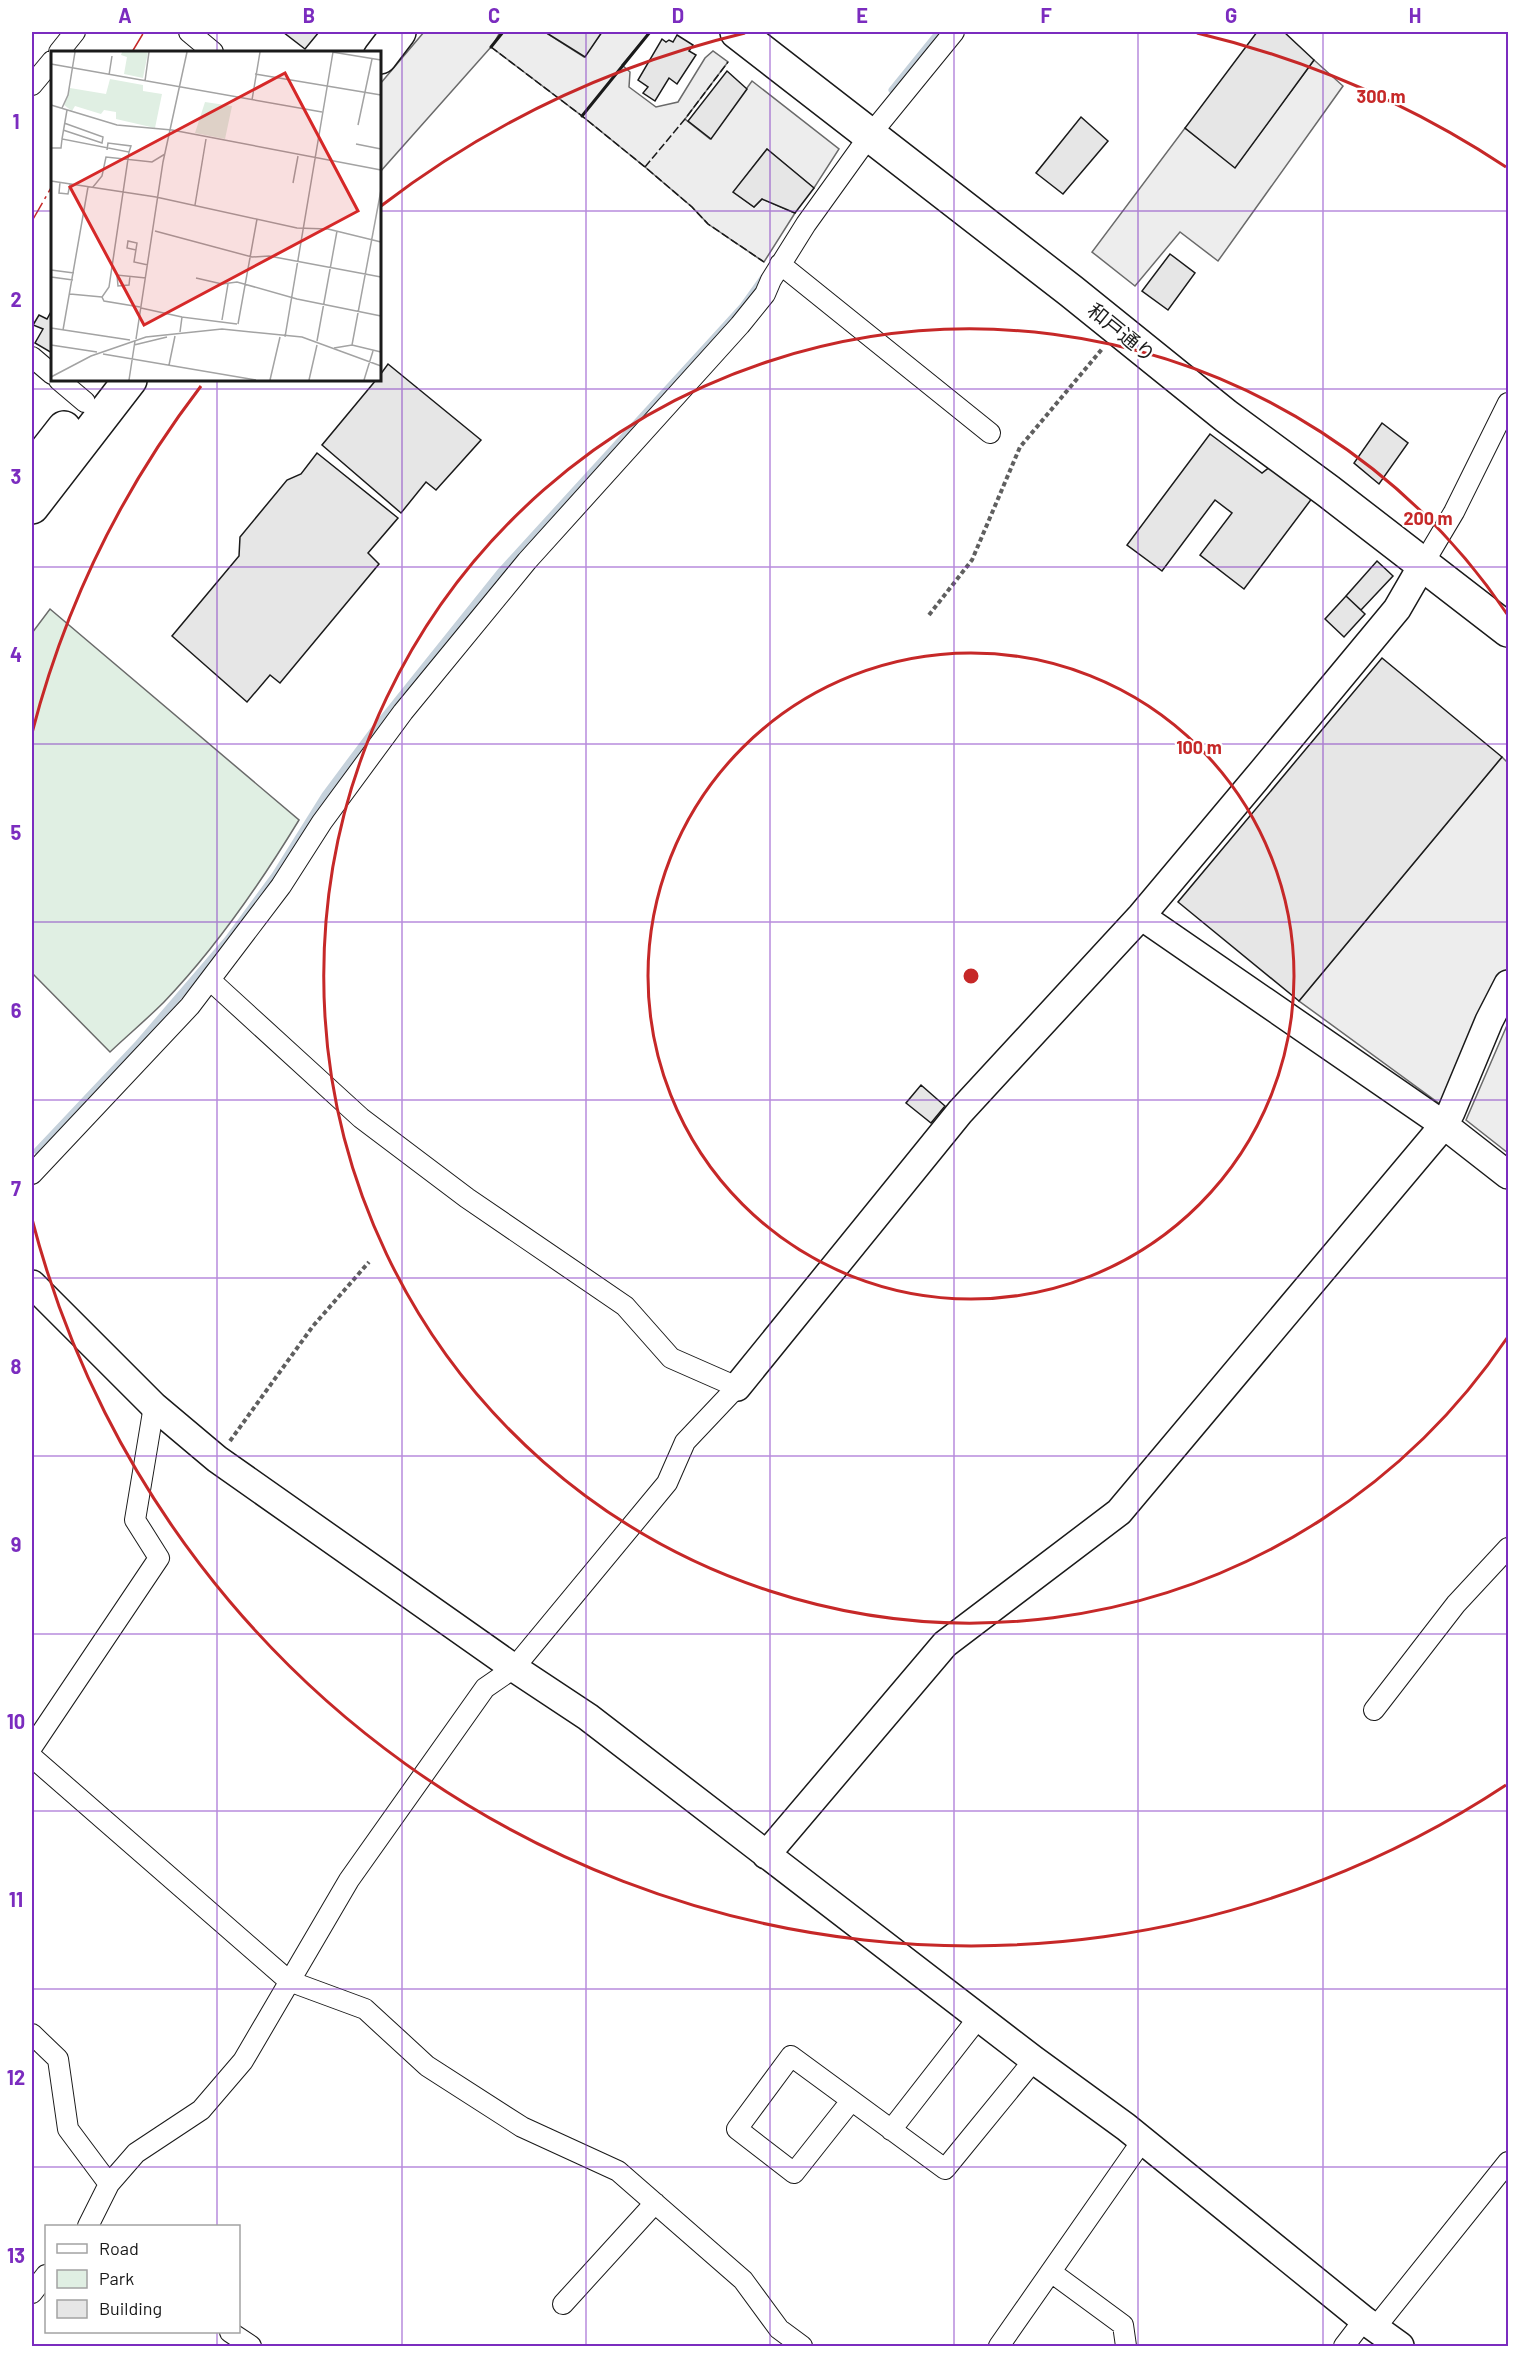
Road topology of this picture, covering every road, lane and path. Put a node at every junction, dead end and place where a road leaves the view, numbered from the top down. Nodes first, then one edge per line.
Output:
1 (75, 32) edge
2 (189, 32) edge
3 (373, 32) edge
4 (399, 32) edge
5 (736, 32) edge
6 (954, 32) edge
7 (60, 51) edge
8 (212, 51) edge
9 (358, 51) edge
10 (381, 56) edge
11 (51, 62) edge
12 (32, 85) edge
13 (870, 135) junction
14 (780, 264) junction
15 (1118, 327) junction
16 (32, 357) edge
17 (51, 373) edge
18 (62, 381) edge
19 (129, 381) edge
20 (94, 391) edge
21 (1509, 403) edge
22 (990, 433) dead end
23 (32, 469) edge
24 (32, 507) edge
25 (1423, 564) junction
26 (929, 615) dead end
27 (1509, 630) edge
28 (1142, 916) junction
29 (211, 981) junction
30 (1509, 984) edge
31 (1444, 1125) junction
32 (32, 1174) edge
33 (1509, 1174) edge
34 (369, 1262) dead end
35 (32, 1284) edge
36 (737, 1387) junction
37 (154, 1406) junction
38 (217, 1459) junction
39 (1509, 1548) edge
40 (514, 1668) junction
41 (1374, 1710) dead end
42 (32, 1747) edge
43 (32, 1757) edge
44 (766, 1855) junction
45 (289, 1981) junction
46 (979, 2017) junction
47 (32, 2034) edge
48 (1034, 2060) junction
49 (851, 2101) junction
50 (891, 2130) junction
51 (1142, 2141) junction
52 (1509, 2162) edge
53 (109, 2184) junction
54 (654, 2203) junction
55 (91, 2225) edge
56 (1051, 2272) junction
57 (45, 2276) edge
58 (32, 2293) edge
59 (563, 2304) dead end
60 (1370, 2324) junction
61 (233, 2333) edge
62 (250, 2346) edge
63 (802, 2346) edge
64 (999, 2346) edge
65 (1126, 2346) edge
66 (1344, 2346) edge
67 (1400, 2346) edge

1 - 7 street
2 - 8 street
3 - 9 highway
4 - 10 highway
5 - 13 highway, 和戸通り
6 - 13 street
11 - 12 street
13 - 14 street
13 - 15 highway, 和戸通り
14 - 22 street
14 - 29 street
15 - 25 highway, 和戸通り
15 - 26 path
16 - 17 street
18 - 20 street
19 - 24 highway
20 - 23 highway
21 - 25 street
25 - 27 highway, 和戸通り
25 - 28 street
28 - 31 street
28 - 36 street
29 - 32 street
29 - 36 street
30 - 31 street
31 - 33 street
31 - 44 street
34 - 38 path
35 - 37 street
36 - 40 street
37 - 38 street
37 - 42 street
38 - 40 street
39 - 41 street
40 - 44 street
40 - 45 street
43 - 45 street
44 - 46 street
45 - 53 street
45 - 54 street
46 - 48 street
46 - 50 street
47 - 53 street
48 - 50 street
48 - 51 street
49 - 49 street
49 - 50 street
51 - 56 street
51 - 60 street
52 - 60 street
53 - 55 street
54 - 59 street
54 - 63 street
56 - 64 street
56 - 65 street
57 - 58 street
60 - 66 street
60 - 67 street
61 - 62 street

